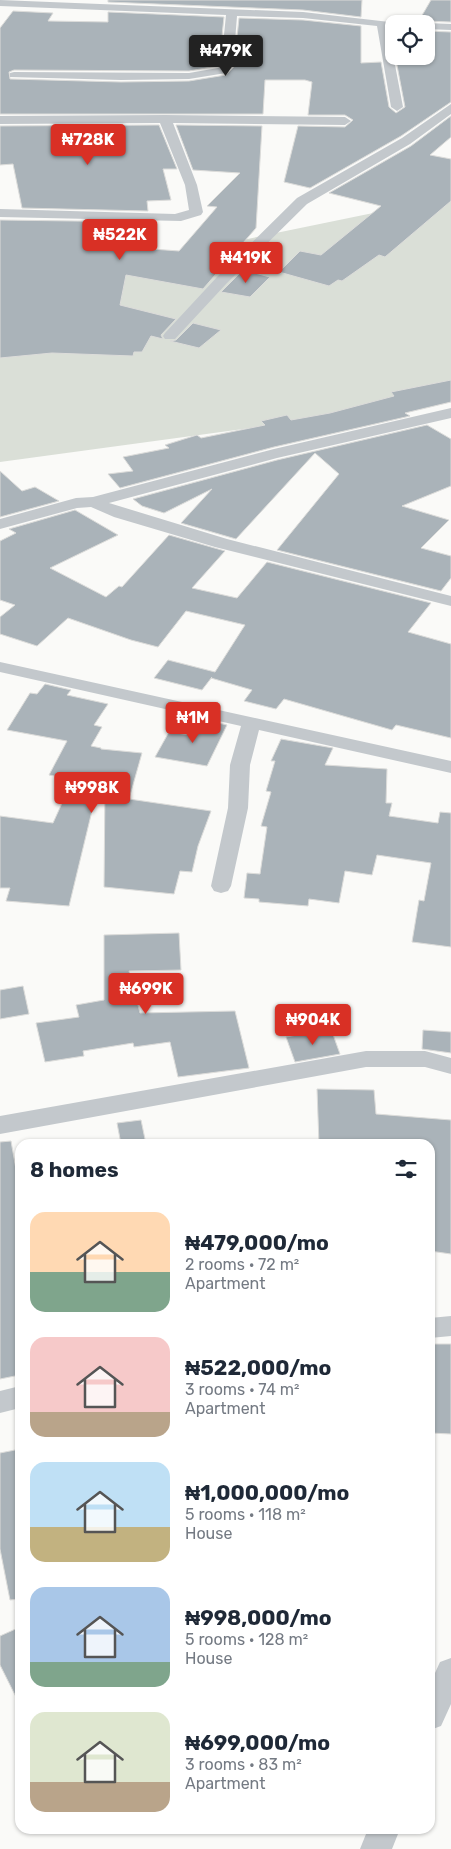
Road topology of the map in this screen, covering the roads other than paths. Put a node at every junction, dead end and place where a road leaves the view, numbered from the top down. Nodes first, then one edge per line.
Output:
1 (0, 3) edge
2 (232, 11) junction
3 (385, 25) edge
4 (435, 26) edge
5 (451, 27) edge
6 (392, 65) edge
7 (14, 75) dead end
8 (397, 107) dead end
9 (451, 108) edge
10 (165, 119) junction
11 (0, 120) edge
12 (345, 121) dead end
13 (1, 209) edge
14 (170, 336) dead end
15 (451, 413) edge
16 (93, 502) junction
17 (0, 524) edge
18 (451, 601) edge
19 (0, 667) edge
20 (251, 723) junction
21 (451, 767) edge
22 (221, 886) dead end
23 (451, 1066) edge
24 (0, 1125) edge
25 (451, 1326) edge
26 (435, 1328) edge
27 (15, 1398) edge
28 (0, 1402) edge
29 (451, 1672) edge
30 (435, 1706) edge
31 (382, 1834) edge
32 (376, 1849) edge

1 - 2 street
2 - 3 street
2 - 7 street
4 - 5 street
6 - 8 street
9 - 14 street
10 - 11 street
10 - 12 street
10 - 13 street
15 - 16 street
16 - 17 street
16 - 18 street
19 - 20 street
20 - 21 street
20 - 22 street
23 - 24 street
25 - 26 street
27 - 28 street
29 - 30 street
31 - 32 street

